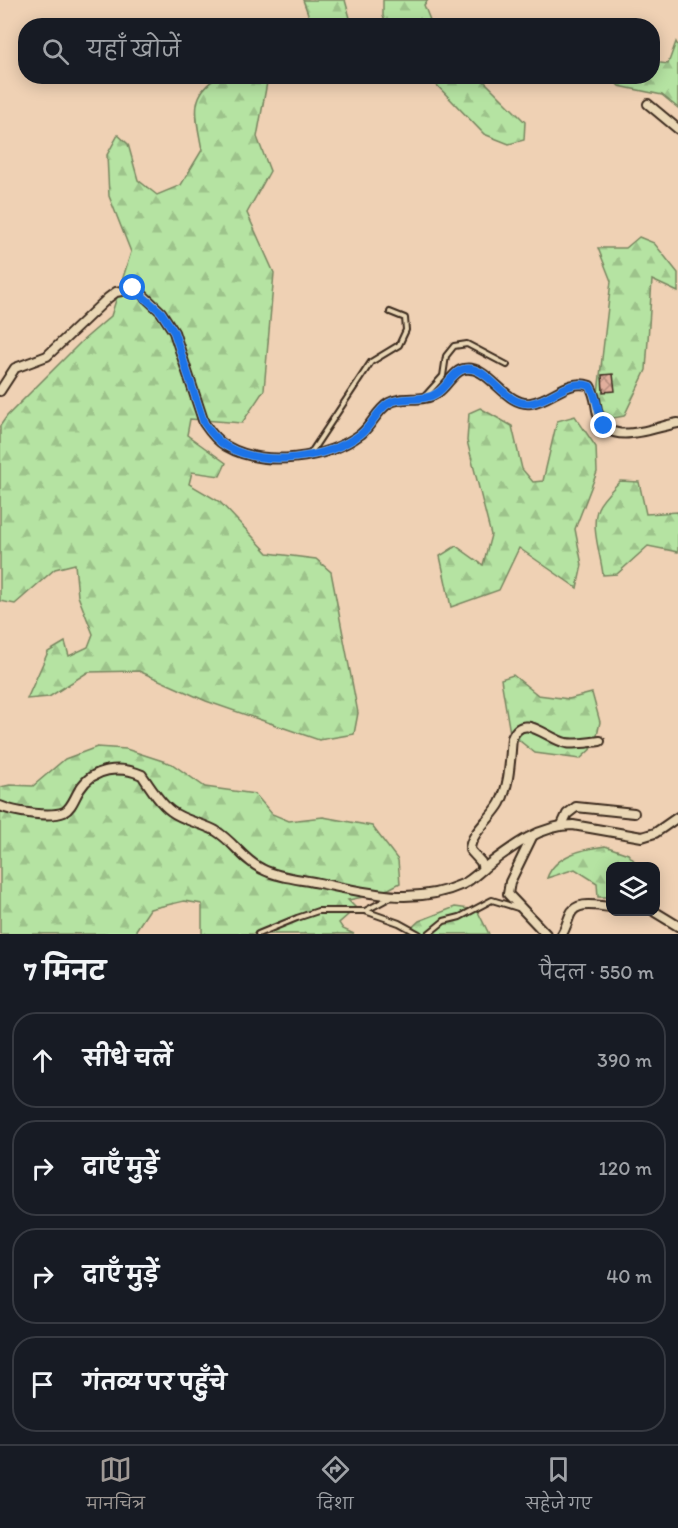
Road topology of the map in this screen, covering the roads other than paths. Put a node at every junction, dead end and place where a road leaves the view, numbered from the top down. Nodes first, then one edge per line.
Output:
1 (648, 104) dead end
2 (678, 129) edge
3 (390, 312) dead end
4 (507, 365) dead end
5 (0, 391) edge
6 (424, 398) junction
7 (678, 423) edge
8 (307, 457) junction
9 (600, 741) dead end
10 (0, 806) edge
11 (634, 813) dead end
12 (678, 817) edge
13 (562, 825) junction
14 (533, 835) junction
15 (483, 869) junction
16 (392, 896) junction
17 (606, 907) edge
18 (524, 910) junction
19 (365, 911) junction
20 (660, 915) edge
21 (678, 926) edge
22 (258, 934) edge
23 (419, 934) edge
24 (428, 934) edge
25 (546, 934) edge
26 (562, 934) edge

1 - 2 street
3 - 8 lane
4 - 6 lane
5 - 8 street
6 - 7 street
6 - 8 street
9 - 15 street
10 - 16 street
11 - 13 street
12 - 13 street
13 - 14 street
14 - 15 street
14 - 18 street
15 - 16 street
16 - 19 lane
17 - 26 street
18 - 24 lane
18 - 25 street
19 - 22 lane
19 - 23 lane
20 - 21 street

